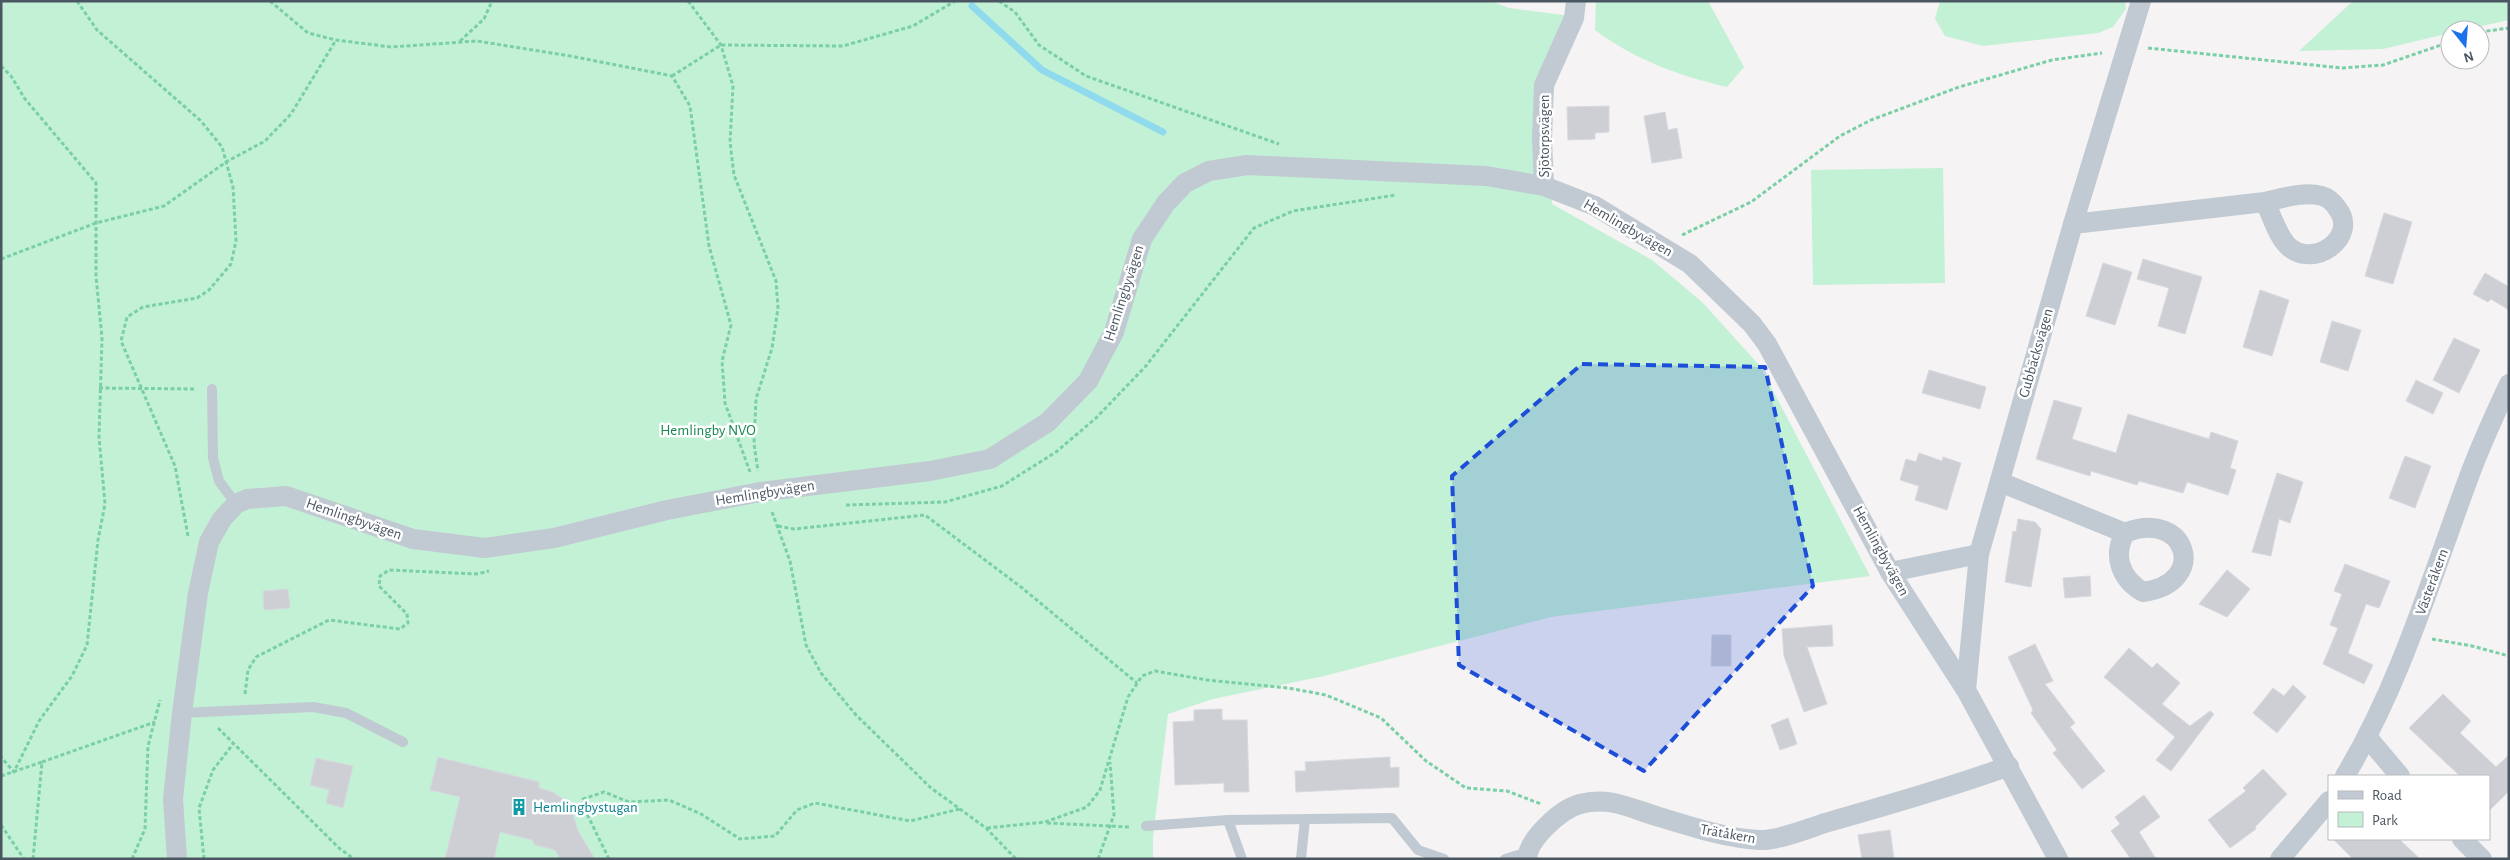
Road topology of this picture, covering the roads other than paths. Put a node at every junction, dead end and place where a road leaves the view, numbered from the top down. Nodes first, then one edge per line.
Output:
1 (1576, 1) edge
2 (2141, 1) edge
3 (1544, 186) junction
4 (2265, 202) dead end
5 (2072, 224) junction
6 (2509, 384) edge
7 (212, 389) road end
8 (2000, 482) junction
9 (236, 504) junction
10 (2125, 533) dead end
11 (1979, 554) junction
12 (1890, 572) junction
13 (1966, 690) junction
14 (182, 713) junction
15 (2368, 738) junction
16 (402, 742) dead end
17 (2009, 766) junction
18 (2346, 775) edge
19 (2399, 775) edge
20 (2328, 802) edge
21 (1305, 818) junction
22 (1228, 820) junction
23 (1146, 826) road end
24 (2463, 840) edge
25 (1527, 856) edge
26 (178, 859) edge
27 (1242, 859) edge
28 (1301, 859) edge
29 (1444, 859) edge
30 (1505, 859) edge
31 (2058, 859) edge
32 (2280, 859) edge
33 (2482, 859) edge

1 - 3 street, Sjötorpsvägen
2 - 5 street, Gubbäcksvägen
3 - 9 street, Hemlingbyvägen
3 - 12 street, Hemlingbyvägen
4 - 5 street
5 - 8 street, Gubbäcksvägen
6 - 15 street, Västeråkern
7 - 9 lane
8 - 10 street
8 - 11 street, Gubbäcksvägen
9 - 14 street
11 - 12 street
11 - 13 street, Gubbäcksvägen
12 - 13 street, Hemlingbyvägen
13 - 17 street, Hemlingbyvägen
14 - 16 lane
14 - 26 street
15 - 18 street, Västeråkern
15 - 19 street
17 - 25 street, Trätåkern
17 - 31 street, Hemlingbyvägen
20 - 32 street
21 - 22 lane
21 - 28 lane
21 - 29 lane
22 - 23 lane
22 - 27 lane
24 - 33 street
25 - 30 lane

